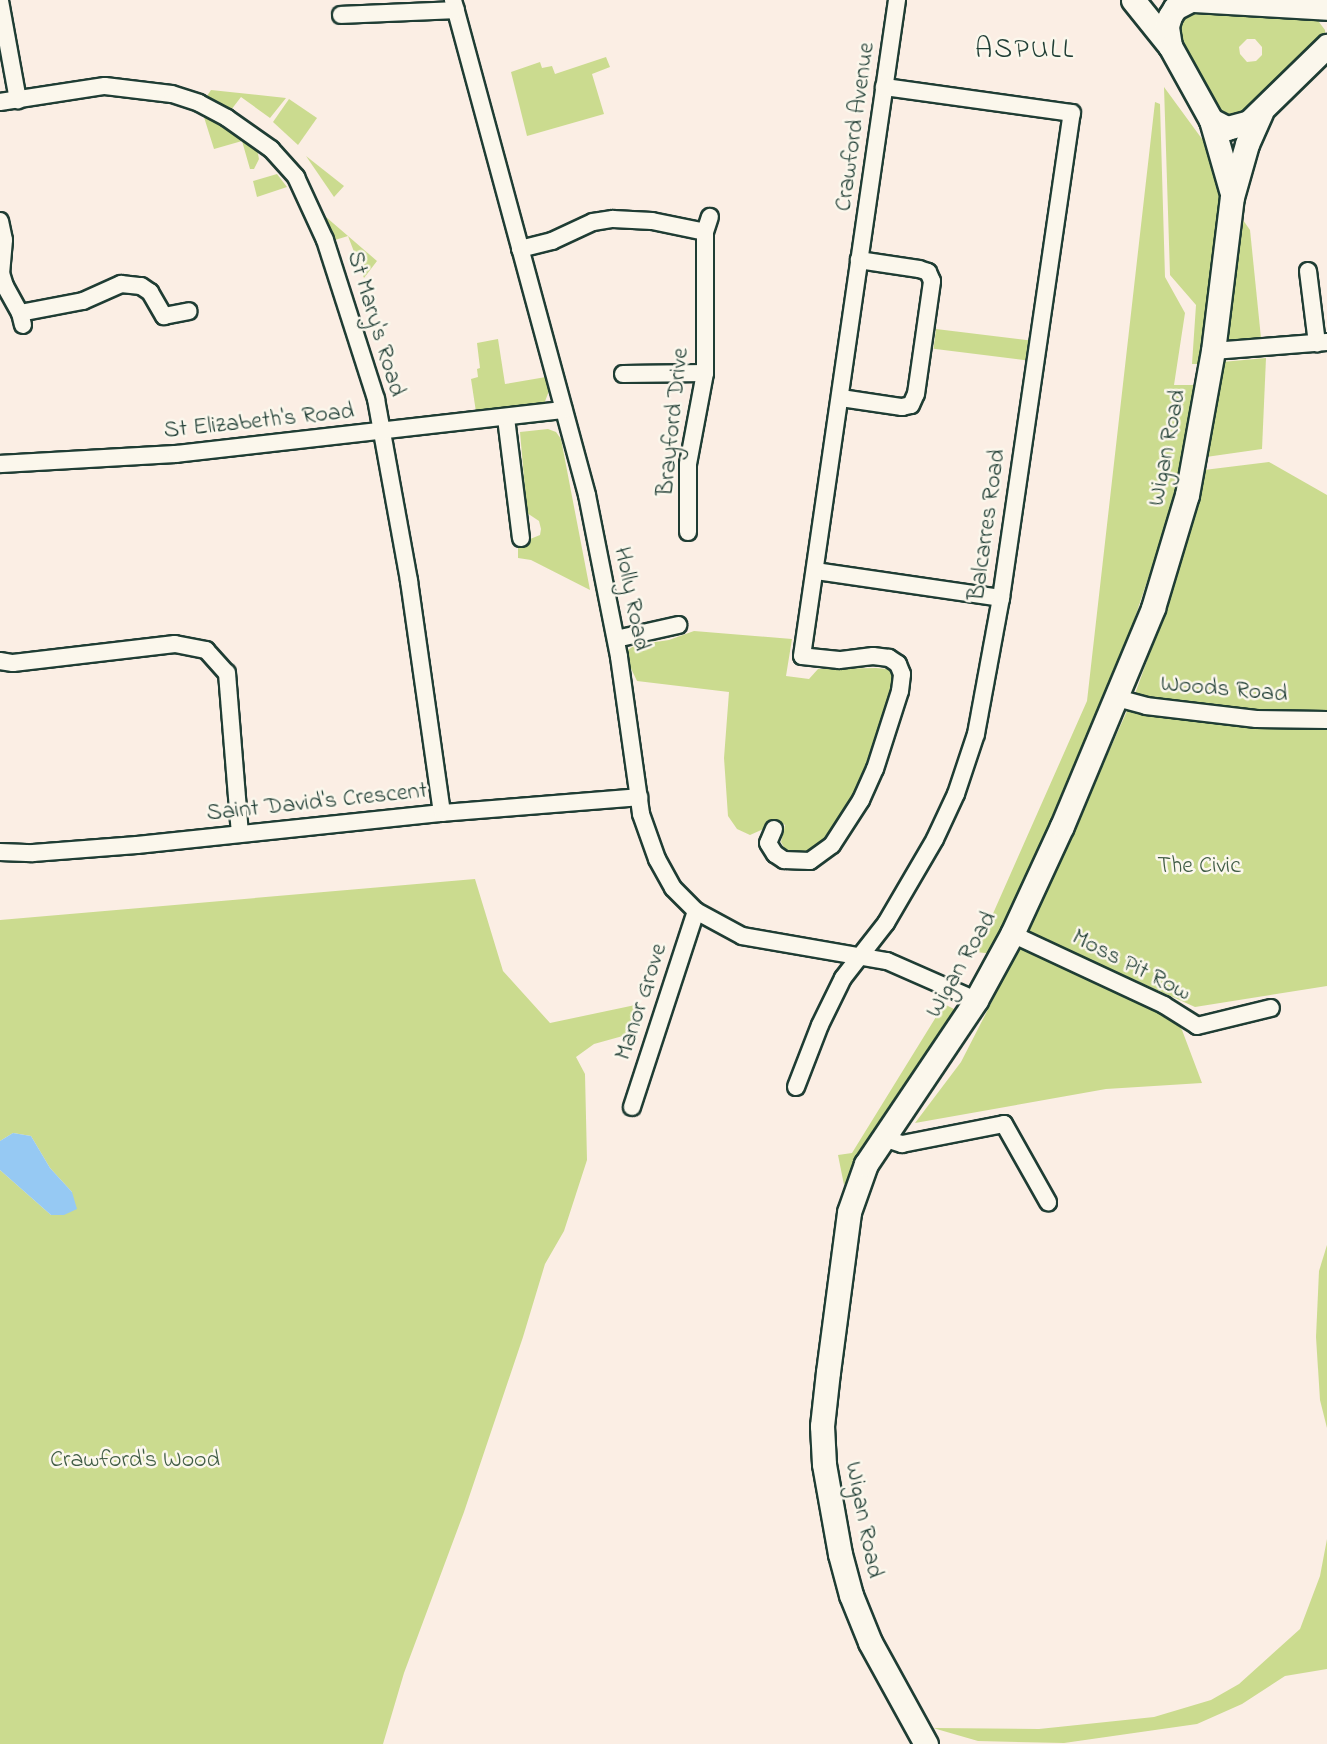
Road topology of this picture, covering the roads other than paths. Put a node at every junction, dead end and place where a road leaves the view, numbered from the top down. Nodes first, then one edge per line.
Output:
1 (897, 0) edge
2 (1133, 0) edge
3 (1193, 0) edge
4 (0, 1) edge
5 (454, 5) edge
6 (1301, 8) junction
7 (1327, 8) edge
8 (341, 15) dead end
9 (1170, 46) junction
10 (1325, 48) edge
11 (884, 87) junction
12 (18, 100) junction
13 (0, 102) edge
14 (1261, 112) junction
15 (1210, 120) junction
16 (1232, 197) junction
17 (0, 221) edge
18 (520, 249) junction
19 (859, 260) junction
20 (1308, 271) dead end
21 (189, 311) dead end
22 (1322, 343) edge
23 (1213, 351) junction
24 (705, 373) junction
25 (623, 374) dead end
26 (841, 398) junction
27 (564, 410) junction
28 (506, 418) junction
29 (383, 432) junction
30 (0, 464) edge
31 (688, 532) dead end
32 (522, 538) dead end
33 (816, 571) junction
34 (1001, 598) junction
35 (678, 625) dead end
36 (616, 639) junction
37 (0, 661) edge
38 (1117, 698) junction
39 (1327, 720) edge
40 (639, 797) junction
41 (442, 813) junction
42 (240, 833) junction
43 (766, 837) dead end
44 (0, 852) edge
45 (696, 911) junction
46 (1012, 934) junction
47 (860, 954) junction
48 (976, 1000) junction
49 (1271, 1008) dead end
50 (796, 1087) dead end
51 (632, 1107) dead end
52 (883, 1138) junction
53 (1048, 1202) dead end
54 (926, 1744) edge

1 - 11 street, Crawford Avenue
2 - 9 main road, Wigan Road
3 - 6 main road
3 - 9 main road
4 - 12 street
5 - 8 street
5 - 18 street, Holly Road
6 - 7 main road
6 - 10 main road
9 - 15 main road, Wigan Road
10 - 14 main road
11 - 19 street, Crawford Avenue
11 - 34 street, Balcarres Road
12 - 13 street, St Mary's Road
12 - 29 street, St Mary's Road
14 - 15 main road
14 - 16 main road, Wigan Road
15 - 16 main road, Wigan Road
16 - 23 main road, Wigan Road
17 - 21 street
18 - 24 street, Brayford Drive
18 - 27 street, Holly Road
19 - 26 street, Crawford Avenue
19 - 26 street
20 - 22 street
22 - 23 street
23 - 38 main road, Wigan Road
24 - 25 street
24 - 31 street, Brayford Drive
26 - 33 street, Crawford Avenue
27 - 28 street, St Elizabeth's Road
27 - 36 street, Holly Road
28 - 29 street, St Elizabeth's Road
28 - 32 street
29 - 30 street, St Elizabeth's Road
29 - 41 street, St Mary's Road
33 - 34 street
33 - 43 street, Crawford Avenue
34 - 47 street, Balcarres Road
35 - 36 street
36 - 40 street, Holly Road
37 - 42 street
38 - 39 street, Woods Road
38 - 46 main road, Wigan Road
40 - 41 street, Saint David's Crescent
40 - 45 street, Holly Road
41 - 42 street, Saint David's Crescent
42 - 44 street, Saint David's Crescent
45 - 47 street, Holly Road
45 - 51 street, Manor Grove
46 - 48 main road, Wigan Road
46 - 49 street, Moss Pit Row
47 - 48 street, Holly Road
47 - 50 street, Balcarres Road
48 - 52 main road, Wigan Road
52 - 53 street
52 - 54 main road, Wigan Road

